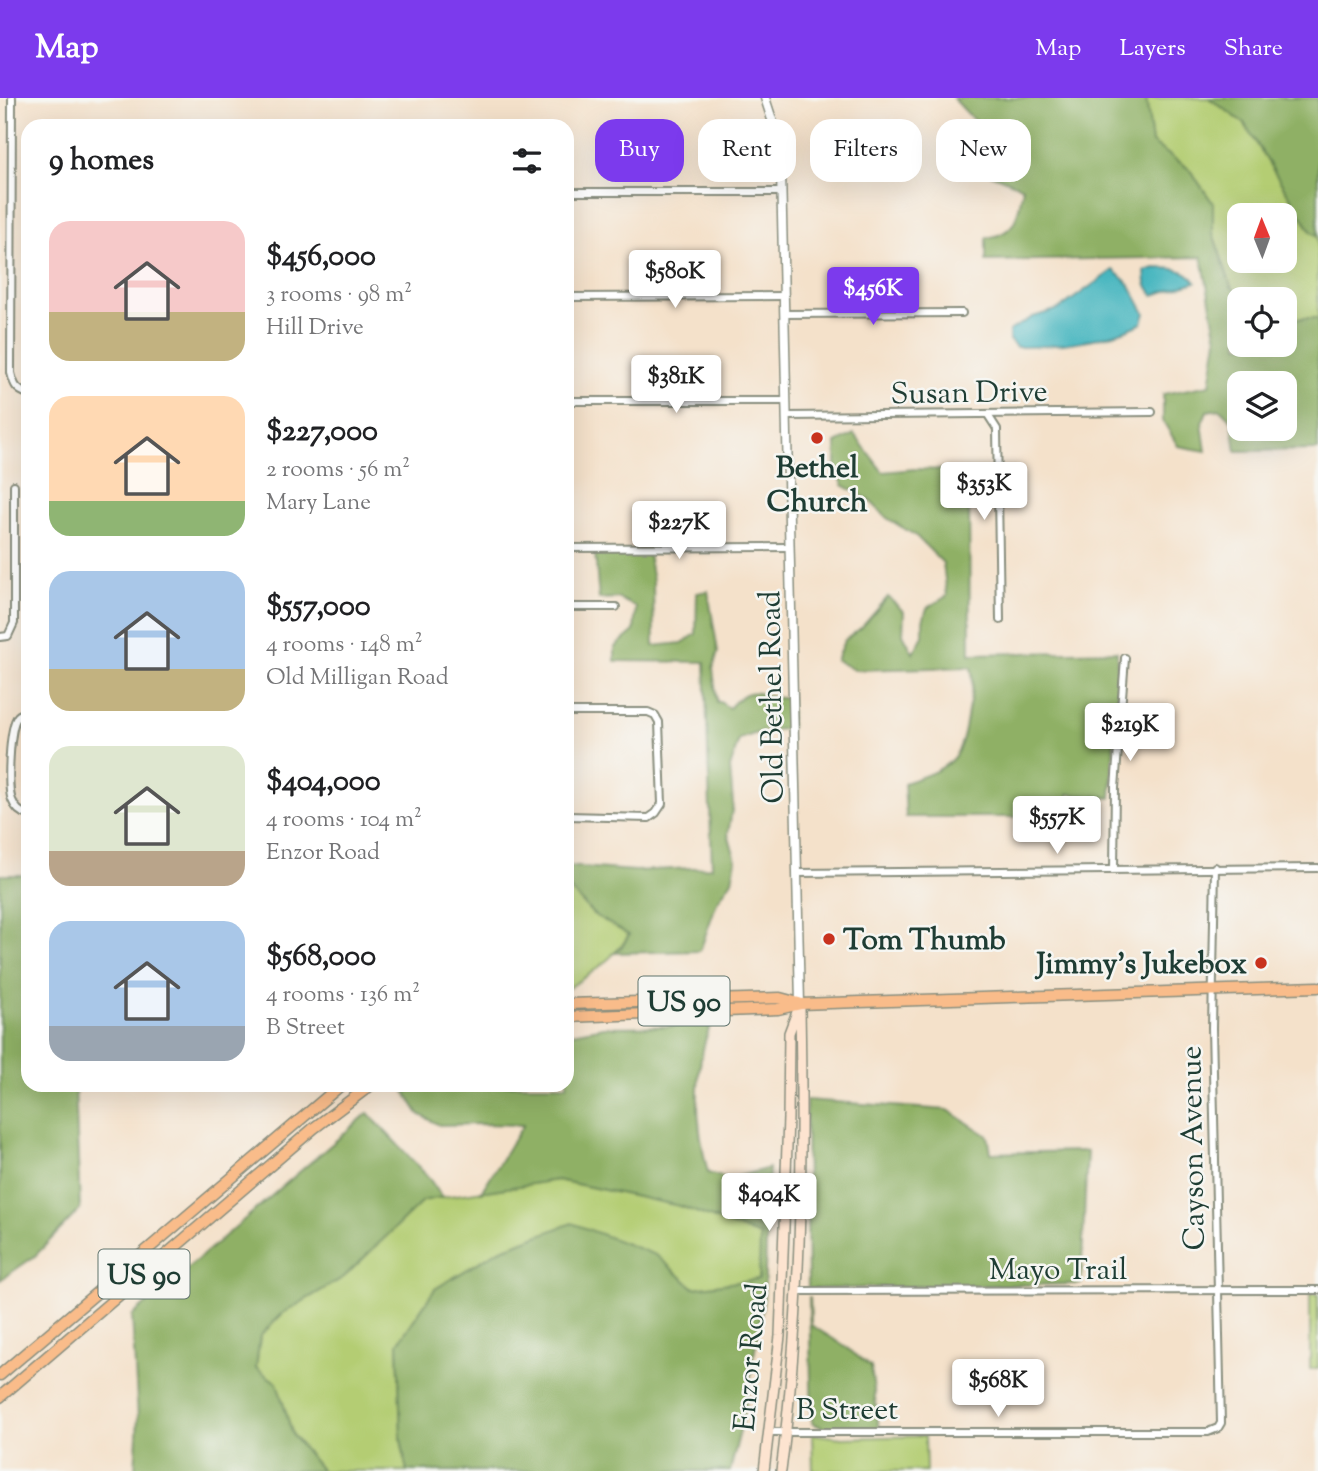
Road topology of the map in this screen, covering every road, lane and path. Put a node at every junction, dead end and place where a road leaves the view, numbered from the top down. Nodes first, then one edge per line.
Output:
1 (12, 98) edge
2 (765, 98) edge
3 (574, 192) edge
4 (781, 192) junction
5 (783, 296) junction
6 (574, 297) edge
7 (962, 313) dead end
8 (784, 314) junction
9 (21, 392) edge
10 (574, 401) edge
11 (786, 401) junction
12 (1152, 412) dead end
13 (988, 415) junction
14 (787, 416) junction
15 (14, 485) dead end
16 (790, 547) junction
17 (574, 548) edge
18 (574, 607) edge
19 (616, 607) dead end
20 (1000, 620) dead end
21 (0, 637) edge
22 (1125, 658) dead end
23 (574, 712) edge
24 (21, 714) edge
25 (21, 813) edge
26 (574, 816) edge
27 (1215, 867) junction
28 (1318, 867) edge
29 (1114, 869) junction
30 (797, 873) junction
31 (1318, 987) edge
32 (1213, 991) junction
33 (574, 1004) edge
34 (800, 1004) junction
35 (574, 1017) edge
36 (333, 1092) edge
37 (361, 1092) edge
38 (277, 1138) junction
39 (288, 1151) junction
40 (1217, 1290) junction
41 (1318, 1290) edge
42 (797, 1291) junction
43 (0, 1375) edge
44 (0, 1397) edge
45 (1219, 1428) joint
46 (768, 1432) junction
47 (785, 1432) junction
48 (764, 1471) edge
49 (781, 1471) edge

1 - 9 street
2 - 4 street, Old Bethel Road
3 - 4 street
4 - 5 street, Old Bethel Road
5 - 6 street
5 - 8 street, Old Bethel Road
7 - 8 street
8 - 11 street, Old Bethel Road
10 - 11 street
11 - 14 street, Old Bethel Road
12 - 13 street, Susan Drive
13 - 14 street, Susan Drive
13 - 20 street
14 - 16 street, Old Bethel Road
15 - 21 street
16 - 17 street
16 - 30 street, Old Bethel Road
18 - 19 street
22 - 29 street
23 - 26 street
24 - 25 street
27 - 28 street
27 - 29 street
27 - 32 street, Cayson Avenue
29 - 30 street
30 - 34 street, Old Bethel Road
31 - 32 main road, US 90
32 - 34 main road, US 90
32 - 40 street, Cayson Avenue
33 - 34 main road, US 90
34 - 35 main road, US 90
34 - 42 main road, Enzor Road
34 - 46 main road, Enzor Road
36 - 38 main road, US 90
37 - 39 main road, US 90
38 - 39 street
38 - 43 main road, US 90
39 - 44 main road, US 90
40 - 41 street, Mayo Trail
40 - 42 street, Mayo Trail
40 - 45 street, Cayson Avenue
42 - 47 main road, Enzor Road
45 - 47 street, B Street
46 - 47 street, B Street
46 - 48 main road, Enzor Road
47 - 49 main road, Enzor Road

